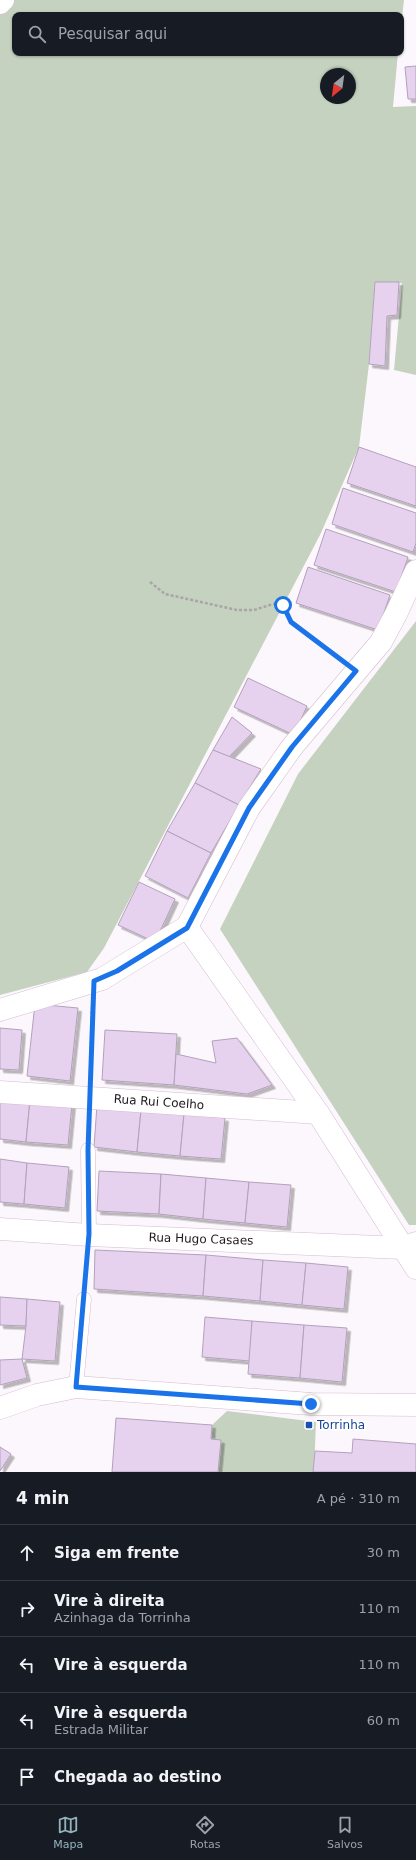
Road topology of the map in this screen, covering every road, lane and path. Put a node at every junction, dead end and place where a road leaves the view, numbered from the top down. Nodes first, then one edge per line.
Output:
1 (3, 0) edge
2 (0, 3) edge
3 (416, 571) edge
4 (150, 582) dead end
5 (356, 671) junction
6 (187, 928) junction
7 (94, 981) junction
8 (0, 1010) edge
9 (0, 1092) edge
10 (88, 1098) junction
11 (318, 1112) junction
12 (88, 1150) joint
13 (0, 1228) edge
14 (89, 1234) junction
15 (410, 1246) edge
16 (416, 1268) edge
17 (84, 1300) joint
18 (76, 1387) junction
19 (416, 1405) edge
20 (0, 1408) edge

1 - 2 street
3 - 5 street
4 - 5 path
5 - 6 street
6 - 7 street
6 - 11 street
7 - 8 street
7 - 10 path
9 - 10 street, Rua Rui Coelho
10 - 11 street, Rua Rui Coelho
10 - 12 path
11 - 15 street
12 - 14 lane
13 - 14 street, Rua Hugo Casaes
14 - 15 street, Rua Hugo Casaes
14 - 17 path
15 - 16 street
17 - 18 lane
18 - 19 street
18 - 20 street

